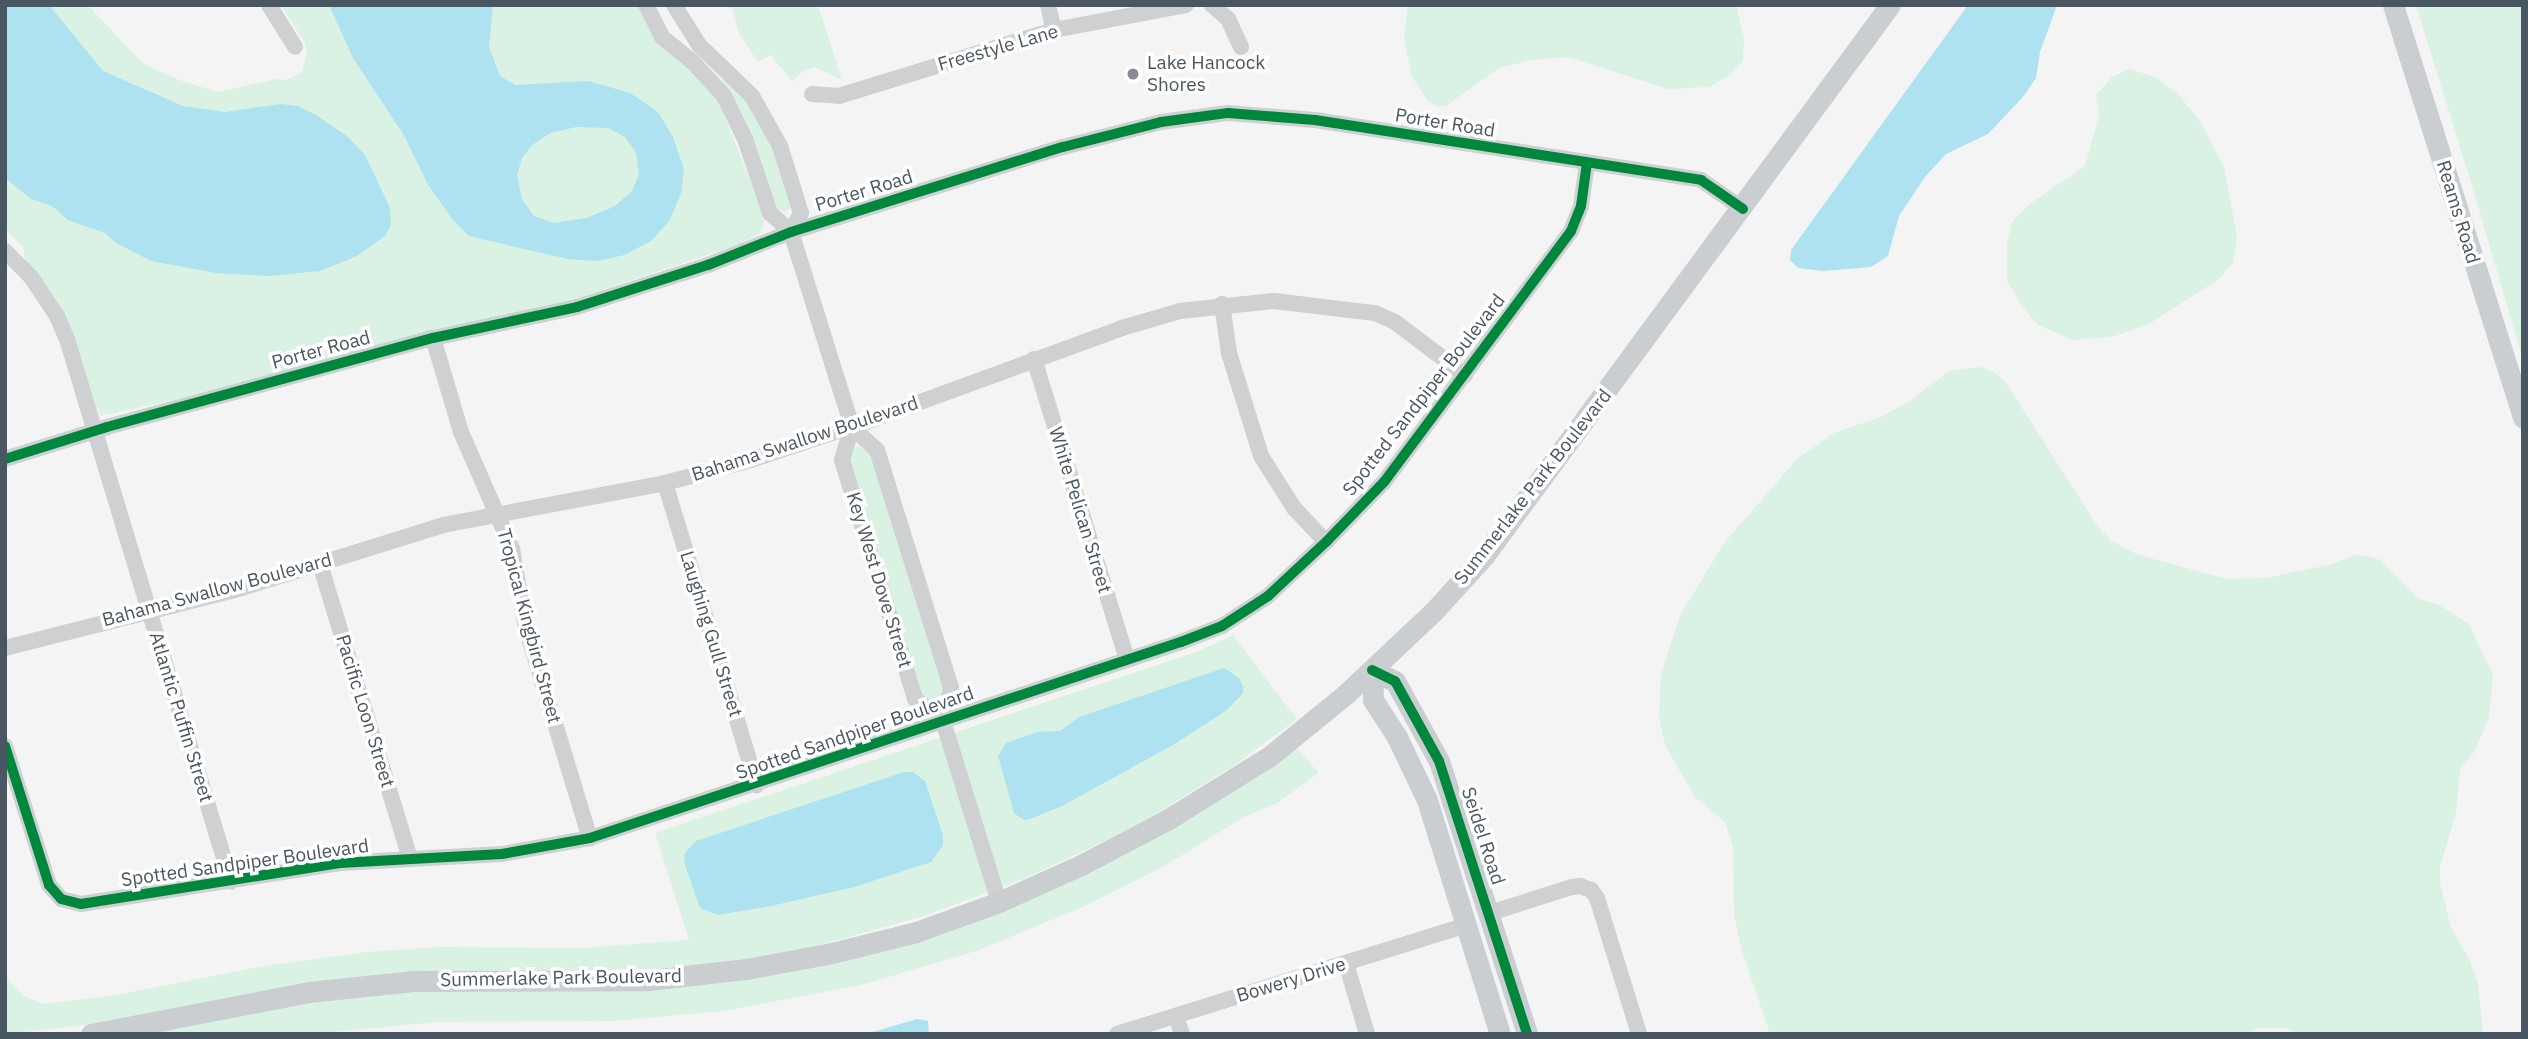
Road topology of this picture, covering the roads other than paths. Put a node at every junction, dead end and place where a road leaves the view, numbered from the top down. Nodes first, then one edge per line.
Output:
1 (269, 5) edge
2 (646, 5) edge
3 (674, 5) edge
4 (1048, 5) edge
5 (1186, 5) edge
6 (1212, 5) edge
7 (1890, 5) edge
8 (2393, 5) edge
9 (1054, 30) junction
10 (295, 47) dead end
11 (1241, 47) dead end
12 (716, 72) junction
13 (812, 94) dead end
14 (1587, 163) junction
15 (1743, 209) junction
16 (791, 232) junction
17 (5, 251) edge
18 (1222, 304) junction
19 (433, 338) junction
20 (1034, 359) junction
21 (1465, 375) junction
22 (2523, 418) edge
23 (852, 427) junction
24 (95, 430) junction
25 (5, 459) edge
26 (665, 483) junction
27 (499, 514) junction
28 (1326, 542) junction
29 (320, 564) junction
30 (148, 609) junction
31 (5, 648) edge
32 (1127, 660) junction
33 (1372, 670) junction
34 (943, 721) junction
35 (5, 746) edge
36 (757, 785) junction
37 (590, 838) junction
38 (410, 859) junction
39 (231, 882) junction
40 (999, 902) junction
41 (1490, 913) junction
42 (1466, 925) junction
43 (1346, 963) junction
44 (1176, 1016) junction
45 (91, 1034) edge
46 (1117, 1034) edge
47 (1182, 1034) edge
48 (1367, 1034) edge
49 (1500, 1034) edge
50 (1527, 1034) edge
51 (1639, 1034) edge

1 - 10 street
2 - 12 street
3 - 12 street
4 - 9 street
5 - 9 street, Freestyle Lane
6 - 11 street
7 - 15 main road, Summerlake Park Boulevard
8 - 22 main road, Reams Road
9 - 13 street, Freestyle Lane
12 - 16 street
12 - 16 street
14 - 15 street, Porter Road
14 - 16 street, Porter Road
14 - 21 street, Spotted Sandpiper Boulevard
15 - 33 main road, Summerlake Park Boulevard
16 - 19 street, Porter Road
16 - 23 street, Key West Dove Street
17 - 24 street, Atlantic Puffin Street
18 - 20 street, Bahama Swallow Boulevard
18 - 21 street, Bahama Swallow Boulevard
18 - 28 street
19 - 24 street, Porter Road
19 - 27 street, Tropical Kingbird Street
20 - 23 street, Bahama Swallow Boulevard
20 - 32 street, White Pelican Street
21 - 28 street, Spotted Sandpiper Boulevard
23 - 26 street, Bahama Swallow Boulevard
23 - 34 street, Key West Dove Street
23 - 34 street, Key West Dove Street
24 - 25 street, Porter Road
24 - 30 street, Atlantic Puffin Street
26 - 27 street, Bahama Swallow Boulevard
26 - 36 street, Laughing Gull Street
27 - 29 street, Bahama Swallow Boulevard
27 - 37 street, Tropical Kingbird Street
28 - 32 street, Spotted Sandpiper Boulevard
29 - 30 street, Bahama Swallow Boulevard
29 - 38 street, Pacific Loon Street
30 - 31 street, Bahama Swallow Boulevard
30 - 39 street, Atlantic Puffin Street
32 - 34 street, Spotted Sandpiper Boulevard
33 - 40 main road, Summerlake Park Boulevard
33 - 41 main road, Seidel Road
33 - 42 main road
34 - 36 street, Spotted Sandpiper Boulevard
34 - 40 street, Key West Dove Street
35 - 39 street, Spotted Sandpiper Boulevard
36 - 37 street, Spotted Sandpiper Boulevard
37 - 38 street, Spotted Sandpiper Boulevard
38 - 39 street, Spotted Sandpiper Boulevard
40 - 45 main road, Summerlake Park Boulevard
41 - 50 main road, Seidel Road
41 - 51 street
42 - 43 street, Bowery Drive
42 - 49 main road
43 - 44 street, Bowery Drive
43 - 48 street
44 - 46 street, Bowery Drive
44 - 47 street

